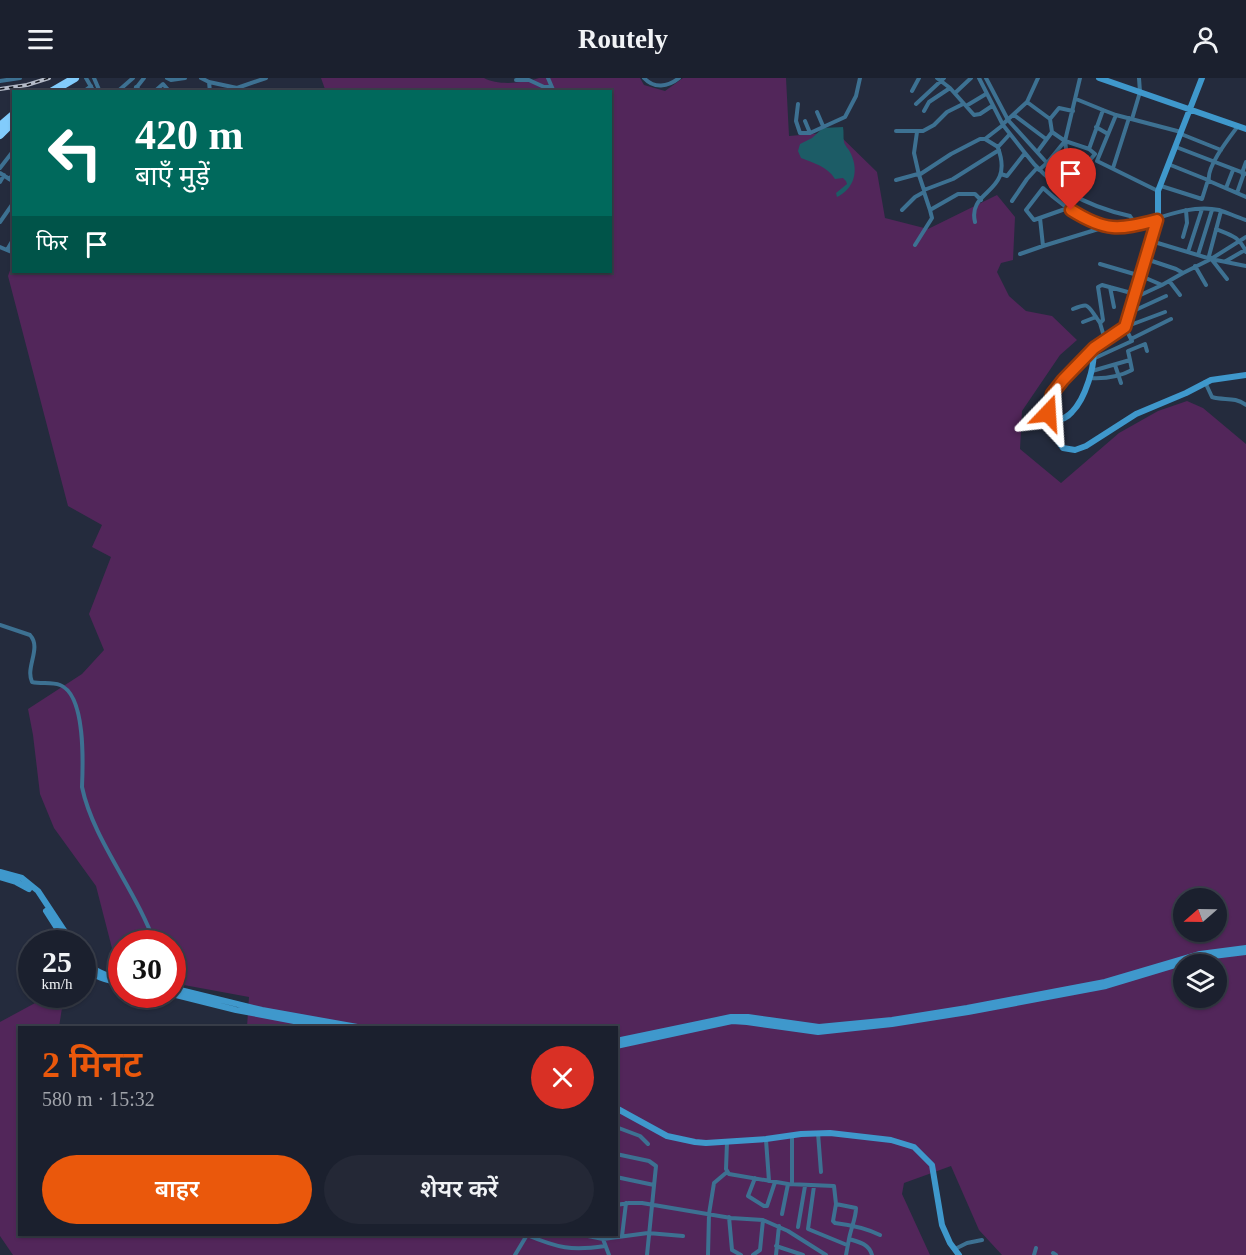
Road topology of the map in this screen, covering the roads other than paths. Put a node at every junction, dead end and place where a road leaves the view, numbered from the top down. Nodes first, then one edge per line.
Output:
1 (20, 78) edge
2 (75, 78) edge
3 (85, 78) edge
4 (133, 78) edge
5 (144, 78) edge
6 (184, 78) edge
7 (201, 78) edge
8 (266, 78) edge
9 (548, 78) edge
10 (644, 78) edge
11 (679, 78) edge
12 (860, 78) edge
13 (919, 78) edge
14 (971, 78) edge
15 (979, 78) edge
16 (986, 78) edge
17 (1038, 78) edge
18 (1080, 78) edge
19 (1100, 78) edge
20 (1139, 78) edge
21 (1202, 78) edge
22 (169, 79) edge
23 (940, 79) edge
24 (516, 80) dead end
25 (0, 81) edge
26 (209, 82) junction
27 (91, 86) junction
28 (950, 88) junction
29 (134, 89) edge
30 (552, 89) edge
31 (54, 90) edge
32 (64, 90) edge
33 (86, 90) edge
34 (93, 90) edge
35 (119, 90) edge
36 (156, 90) edge
37 (169, 90) edge
38 (210, 90) edge
39 (912, 91) dead end
40 (1140, 92) junction
41 (956, 93) junction
42 (986, 94) junction
43 (1076, 99) junction
44 (1027, 102) junction
45 (798, 104) dead end
46 (916, 104) dead end
47 (964, 105) junction
48 (992, 106) junction
49 (1191, 109) junction
50 (1103, 110) junction
51 (924, 111) dead end
52 (1073, 111) junction
53 (817, 112) dead end
54 (1014, 115) junction
55 (1116, 115) junction
56 (8, 118) edge
57 (1050, 118) junction
58 (1130, 119) junction
59 (1008, 120) junction
60 (805, 121) dead end
61 (1003, 125) junction
62 (0, 126) edge
63 (823, 126) junction
64 (1238, 126) junction
65 (1096, 127) junction
66 (1246, 129) edge
67 (896, 131) dead end
68 (810, 132) junction
69 (917, 132) junction
70 (1052, 132) junction
71 (1181, 133) junction
72 (1108, 134) junction
73 (0, 135) edge
74 (1009, 135) junction
75 (985, 139) junction
76 (1046, 139) junction
77 (1065, 141) junction
78 (1176, 147) junction
79 (998, 148) junction
80 (1089, 149) junction
81 (1221, 150) junction
82 (1038, 151) junction
83 (12, 153) edge
84 (1025, 153) junction
85 (1246, 162) edge
86 (1047, 163) junction
87 (1214, 163) junction
88 (1168, 164) junction
89 (0, 168) edge
90 (1113, 168) junction
91 (1038, 169) junction
92 (1233, 170) junction
93 (1244, 173) edge
94 (2, 174) edge
95 (918, 174) junction
96 (1001, 174) junction
97 (896, 180) dead end
98 (1051, 180) junction
99 (1208, 180) junction
100 (11, 181) edge
101 (0, 183) edge
102 (1043, 188) junction
103 (1073, 188) dead end
104 (1159, 188) junction
105 (1226, 188) junction
106 (924, 191) junction
107 (1237, 193) junction
108 (1246, 197) edge
109 (981, 200) junction
110 (1012, 201) dead end
111 (1068, 208) junction
112 (1202, 209) junction
113 (902, 210) dead end
114 (930, 210) junction
115 (1186, 210) junction
116 (1212, 210) junction
117 (1221, 211) junction
118 (2, 214) edge
119 (1040, 218) junction
120 (1157, 220) junction
121 (1246, 220) edge
122 (0, 222) edge
123 (975, 222) dead end
124 (1108, 227) junction
125 (1125, 228) junction
126 (1216, 229) junction
127 (1183, 237) dead end
128 (1246, 237) edge
129 (1151, 240) junction
130 (12, 241) edge
131 (1241, 241) junction
132 (915, 246) dead end
133 (1043, 246) junction
134 (0, 248) edge
135 (7, 250) junction
136 (1246, 251) edge
137 (12, 252) edge
138 (1188, 252) junction
139 (1020, 254) dead end
140 (1198, 255) junction
141 (1146, 259) junction
142 (1211, 259) junction
143 (1225, 262) junction
144 (1100, 264) dead end
145 (1195, 266) junction
146 (1246, 266) edge
147 (1183, 273) junction
148 (1141, 276) junction
149 (1227, 279) dead end
150 (1170, 282) junction
151 (1162, 285) junction
152 (1206, 285) dead end
153 (1110, 287) junction
154 (1179, 295) dead end
155 (1135, 296) junction
156 (1166, 296) dead end
157 (1114, 307) dead end
158 (1073, 309) dead end
159 (1130, 312) junction
160 (1165, 312) dead end
161 (1096, 318) junction
162 (1171, 319) dead end
163 (1083, 322) dead end
164 (1100, 323) junction
165 (1125, 327) junction
166 (1105, 340) junction
167 (1131, 340) junction
168 (1094, 348) junction
169 (1136, 348) junction
170 (1147, 351) dead end
171 (1095, 358) junction
172 (1130, 360) junction
173 (1115, 365) junction
174 (1091, 371) junction
175 (1118, 375) junction
176 (1246, 375) edge
177 (1089, 378) junction
178 (1205, 382) junction
179 (1121, 383) dead end
180 (1246, 405) edge
181 (1051, 423) junction
182 (0, 625) edge
183 (0, 872) edge
184 (0, 877) edge
185 (20, 880) junction
186 (58, 930) edge
187 (64, 930) edge
188 (149, 930) edge
189 (1246, 950) edge
190 (186, 991) edge
191 (186, 998) edge
192 (320, 1026) edge
193 (352, 1026) edge
194 (618, 1041) edge
195 (618, 1046) edge
196 (618, 1109) edge
197 (618, 1128) edge
198 (818, 1133) junction
199 (792, 1135) junction
200 (766, 1139) junction
201 (727, 1142) junction
202 (648, 1144) dead end
203 (618, 1155) edge
204 (727, 1172) junction
205 (821, 1172) dead end
206 (618, 1177) edge
207 (755, 1178) junction
208 (769, 1181) junction
209 (775, 1182) junction
210 (790, 1184) junction
211 (654, 1185) junction
212 (805, 1186) junction
213 (814, 1186) junction
214 (626, 1203) junction
215 (651, 1204) junction
216 (836, 1204) junction
217 (618, 1205) edge
218 (709, 1214) junction
219 (782, 1214) dead end
220 (729, 1217) junction
221 (763, 1220) junction
222 (779, 1226) junction
223 (852, 1226) junction
224 (798, 1227) dead end
225 (648, 1233) junction
226 (880, 1235) dead end
227 (526, 1236) edge
228 (530, 1236) edge
229 (586, 1236) edge
230 (622, 1236) junction
231 (683, 1236) dead end
232 (603, 1239) junction
233 (849, 1239) junction
234 (982, 1240) dead end
235 (847, 1245) junction
236 (605, 1246) junction
237 (776, 1246) junction
238 (1036, 1248) dead end
239 (954, 1249) junction
240 (571, 1252) edge
241 (515, 1255) edge
242 (609, 1255) edge
243 (647, 1255) edge
244 (708, 1255) edge
245 (741, 1255) edge
246 (753, 1255) edge
247 (776, 1255) edge
248 (803, 1255) edge
249 (826, 1255) edge
250 (846, 1255) edge
251 (872, 1255) edge
252 (959, 1255) edge
253 (1034, 1255) edge

1 - 25 street
2 - 31 highway
3 - 27 street
3 - 32 highway
4 - 35 street
5 - 29 street
6 - 22 street
7 - 26 street
8 - 26 street
9 - 30 street
10 - 11 street
12 - 63 street
13 - 39 street
14 - 41 street
15 - 42 street
16 - 59 street
17 - 44 street
18 - 43 street
19 - 40 main road
20 - 40 street
21 - 49 main road
22 - 37 street
23 - 28 street
23 - 46 street
24 - 30 street
26 - 38 street
27 - 33 street
27 - 34 street
28 - 41 street
28 - 51 street
36 - 37 street
40 - 49 main road
40 - 58 street
41 - 47 street
42 - 47 street
42 - 48 street
43 - 50 street
43 - 52 street
44 - 54 street
44 - 57 street
45 - 68 street
47 - 48 street
47 - 69 street
48 - 61 street
49 - 64 main road
49 - 71 main road
50 - 55 street
50 - 65 street
52 - 57 street
52 - 77 street
53 - 63 street
54 - 59 street
54 - 76 street
55 - 58 street
55 - 72 street
56 - 62 highway
56 - 73 highway
57 - 70 street
58 - 71 street
58 - 90 street
59 - 61 street
59 - 82 street
60 - 68 street
61 - 74 street
61 - 75 street
63 - 68 street
64 - 66 main road
64 - 81 street
65 - 72 street
65 - 80 street
67 - 69 street
69 - 95 street
70 - 76 street
70 - 77 street
71 - 78 main road
71 - 81 street
72 - 90 street
74 - 79 street
74 - 84 street
75 - 79 street
75 - 95 street
76 - 82 street
77 - 80 street
77 - 80 street
77 - 86 street
78 - 87 street
78 - 88 main road
79 - 96 street
79 - 106 street
81 - 87 street
82 - 86 street
83 - 89 street
84 - 91 street
84 - 96 street
85 - 93 street
86 - 91 street
86 - 103 street
87 - 92 street
87 - 99 street
88 - 99 street
88 - 104 main road
90 - 104 street
91 - 98 street
91 - 110 street
92 - 93 street
92 - 105 street
93 - 107 street
94 - 100 street
94 - 101 street
95 - 97 street
95 - 106 street
96 - 109 street
98 - 102 street
98 - 125 street
99 - 104 street
99 - 105 street
102 - 111 street
102 - 119 street
104 - 120 main road
105 - 107 street
106 - 113 street
106 - 114 street
107 - 108 street
109 - 114 street
109 - 123 street
111 - 119 street
111 - 124 street
112 - 115 street
112 - 116 street
112 - 138 street
114 - 132 street
115 - 120 street
115 - 127 street
116 - 117 street
116 - 140 street
117 - 121 street
117 - 126 street
118 - 122 street
119 - 133 street
120 - 125 street
120 - 129 main road
124 - 125 street
124 - 133 street
126 - 131 street
126 - 142 street
128 - 131 street
129 - 138 street
129 - 141 main road
130 - 135 street
131 - 136 street
131 - 142 street
133 - 139 street
134 - 135 street
135 - 137 street
136 - 143 street
138 - 140 street
140 - 142 street
141 - 147 street
141 - 148 main road
142 - 143 street
142 - 145 street
142 - 149 street
143 - 146 street
144 - 148 street
145 - 147 street
145 - 152 street
147 - 150 street
148 - 151 street
148 - 155 main road
150 - 151 street
150 - 154 street
151 - 155 street
153 - 155 street
153 - 157 street
153 - 164 street
155 - 159 main road
156 - 159 street
158 - 161 street
159 - 165 main road
160 - 165 street
161 - 163 street
161 - 164 street
162 - 167 street
164 - 166 street
165 - 166 main road
165 - 167 street
166 - 168 main road
167 - 169 street
167 - 171 street
168 - 171 main road
168 - 181 street
169 - 170 street
169 - 172 street
171 - 174 main road
172 - 173 street
172 - 175 street
173 - 174 street
173 - 175 street
174 - 177 main road
175 - 177 street
175 - 179 street
176 - 178 main road
177 - 181 main road
178 - 180 street
178 - 181 main road
182 - 188 street
183 - 185 main road
184 - 185 main road
185 - 186 main road
185 - 187 main road
189 - 194 main road
189 - 195 main road
190 - 193 main road
191 - 192 main road
196 - 201 main road
197 - 202 street
198 - 199 main road
198 - 205 street
198 - 239 main road
199 - 200 main road
199 - 210 street
200 - 201 main road
200 - 208 street
201 - 204 street
203 - 211 street
204 - 207 street
204 - 218 street
206 - 211 street
207 - 208 street
207 - 209 street
208 - 209 street
209 - 210 street
210 - 212 street
210 - 219 street
211 - 215 street
212 - 213 street
212 - 224 street
213 - 216 street
213 - 235 street
214 - 215 street
214 - 217 street
214 - 230 street
215 - 218 street
215 - 225 street
216 - 223 street
216 - 223 street
218 - 220 street
218 - 244 street
220 - 221 street
220 - 245 street
221 - 222 street
221 - 246 street
222 - 237 street
222 - 249 street
223 - 226 street
223 - 233 street
225 - 230 street
225 - 231 street
225 - 243 street
227 - 241 street
228 - 240 street
229 - 232 street
230 - 232 street
232 - 236 street
233 - 235 street
233 - 251 street
234 - 239 street
235 - 250 street
236 - 240 street
236 - 242 street
237 - 247 street
237 - 248 street
238 - 253 street
239 - 252 main road

